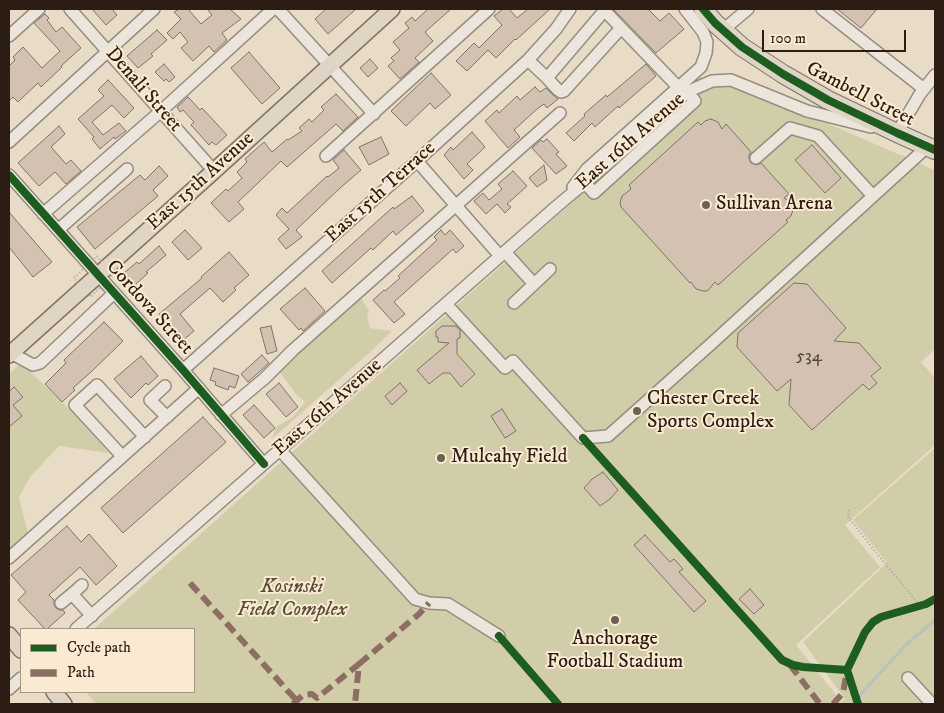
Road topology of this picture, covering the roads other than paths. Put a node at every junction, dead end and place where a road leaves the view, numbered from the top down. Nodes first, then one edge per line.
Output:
1 (39, 9) edge
2 (70, 9) edge
3 (154, 9) edge
4 (273, 9) edge
5 (278, 9) edge
6 (392, 9) edge
7 (489, 9) edge
8 (570, 9) edge
9 (686, 9) edge
10 (703, 9) edge
11 (748, 9) edge
12 (822, 9) edge
13 (604, 10) edge
14 (621, 28) junction
15 (723, 30) junction
16 (9, 36) edge
17 (108, 50) junction
18 (528, 60) junction
19 (330, 65) junction
20 (935, 75) edge
21 (547, 78) junction
22 (683, 89) junction
23 (924, 90) junction
24 (161, 111) junction
25 (560, 113) dead end
26 (374, 114) junction
27 (897, 134) junction
28 (9, 142) edge
29 (931, 148) edge
30 (326, 156) dead end
31 (756, 158) dead end
32 (417, 161) junction
33 (127, 169) dead end
34 (214, 171) junction
35 (9, 175) edge
36 (873, 196) junction
37 (456, 205) junction
38 (557, 206) junction
39 (43, 214) junction
40 (58, 230) junction
41 (502, 254) junction
42 (550, 269) dead end
43 (98, 275) junction
44 (534, 284) junction
45 (114, 293) junction
46 (514, 302) dead end
47 (446, 304) junction
48 (10, 354) edge
49 (183, 370) junction
50 (165, 386) dead end
51 (199, 388) junction
52 (222, 415) junction
53 (167, 417) junction
54 (145, 437) junction
55 (280, 450) junction
56 (122, 456) junction
57 (264, 464) junction
58 (9, 558) edge
59 (82, 585) dead end
60 (72, 594) junction
61 (61, 604) dead end
62 (92, 616) junction
63 (77, 628) edge
64 (9, 635) edge
65 (500, 636) dead end
66 (20, 649) edge
67 (908, 678) dead end
68 (20, 679) edge
69 (9, 689) edge
70 (932, 704) edge

1 - 16 street
2 - 17 street, Denali Street
3 - 17 street
4 - 24 street
5 - 19 street
6 - 19 main road, East 15th Avenue
7 - 26 street
8 - 18 street, East 15th Terrace
9 - 22 street, East 16th Avenue
10 - 15 highway, Gambell Street
11 - 15 street
12 - 23 street
13 - 14 street
13 - 21 street
14 - 21 street
14 - 22 street
15 - 27 highway, Gambell Street
17 - 24 street, Denali Street
17 - 28 street
18 - 21 street
18 - 32 street, East 15th Terrace
19 - 26 street
19 - 34 main road, East 15th Avenue
20 - 23 street
22 - 27 street, East 16th Avenue
22 - 38 street, East 16th Avenue
22 - 38 street, East 16th Avenue
23 - 27 street
24 - 34 street, Denali Street
24 - 39 street
25 - 37 street
26 - 30 street
27 - 29 highway, Gambell Street
29 - 36 street
31 - 36 street
32 - 37 street
32 - 49 street, East 15th Terrace
33 - 40 street
34 - 43 main road, East 15th Avenue
35 - 39 street, Cordova Street
36 - 47 street
37 - 41 street
37 - 52 street
38 - 41 street, East 16th Avenue
39 - 40 street, Cordova Street
40 - 43 street, Cordova Street
41 - 44 street
41 - 47 street, East 16th Avenue
42 - 44 street
43 - 45 street, Cordova Street
43 - 48 main road, East 15th Avenue
44 - 46 street
45 - 48 street
45 - 49 street, Cordova Street
47 - 55 street, East 16th Avenue
49 - 51 street, Cordova Street
50 - 53 street
51 - 52 street, Cordova Street
51 - 53 street
52 - 57 street, Cordova Street
53 - 54 street
54 - 56 street
54 - 56 street
55 - 57 street, East 16th Avenue
55 - 65 street
56 - 58 street
57 - 62 street, East 16th Avenue
59 - 60 street
60 - 61 street
60 - 62 street
62 - 63 street, East 16th Avenue
64 - 66 main road
67 - 70 street
68 - 69 street

